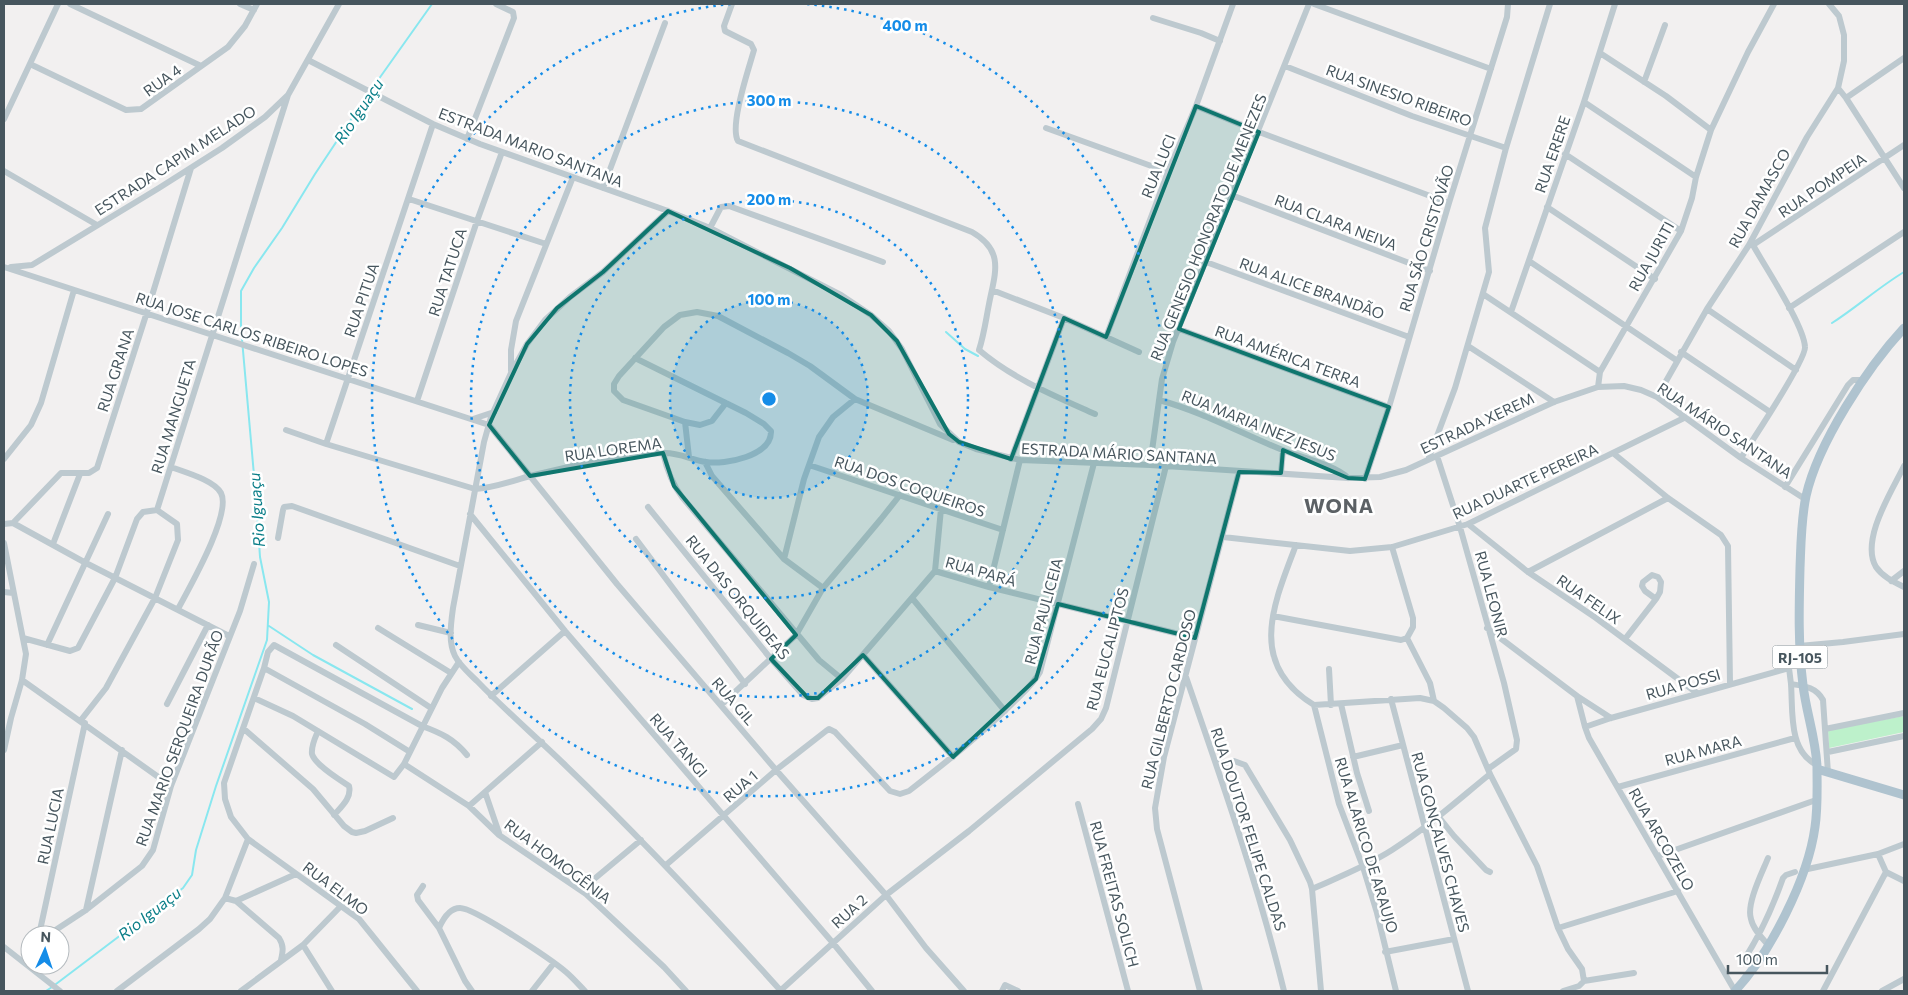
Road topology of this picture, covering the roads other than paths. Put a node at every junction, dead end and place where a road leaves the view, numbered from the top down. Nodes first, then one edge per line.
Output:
1 (58, 4) edge
2 (70, 4) edge
3 (240, 4) edge
4 (339, 4) edge
5 (496, 4) edge
6 (732, 4) edge
7 (1233, 4) edge
8 (1309, 4) edge
9 (1314, 4) edge
10 (1508, 4) edge
11 (1550, 4) edge
12 (1616, 4) edge
13 (1774, 4) edge
14 (1829, 4) edge
15 (255, 7) edge
16 (1153, 18) dead end
17 (665, 23) dead end
18 (1665, 25) dead end
19 (1220, 41) junction
20 (1600, 53) junction
21 (1904, 58) edge
22 (308, 60) junction
23 (30, 64) junction
24 (202, 66) junction
25 (1285, 66) junction
26 (1491, 69) junction
27 (1644, 82) junction
28 (1838, 88) junction
29 (288, 95) junction
30 (1846, 98) junction
31 (1584, 102) junction
32 (1196, 106) junction
33 (4, 119) edge
34 (433, 124) junction
35 (1046, 128) dead end
36 (1711, 130) junction
37 (1259, 132) junction
38 (1470, 135) junction
39 (467, 139) junction
40 (1904, 145) edge
41 (1506, 148) junction
42 (502, 152) junction
43 (1565, 154) junction
44 (1884, 158) junction
45 (191, 168) junction
46 (4, 170) edge
47 (1168, 172) junction
48 (1696, 176) junction
49 (573, 177) junction
50 (603, 188) junction
51 (1904, 188) edge
52 (1234, 196) junction
53 (409, 199) junction
54 (1449, 203) junction
55 (1547, 207) junction
56 (668, 211) junction
57 (477, 221) junction
58 (97, 225) junction
59 (710, 228) junction
60 (1681, 231) junction
61 (1904, 232) edge
62 (546, 244) junction
63 (1751, 245) junction
64 (1529, 261) junction
65 (883, 262) dead end
66 (1206, 262) junction
67 (5, 268) edge
68 (1430, 271) junction
69 (1655, 279) junction
70 (74, 290) junction
71 (992, 290) junction
72 (1483, 294) junction
73 (1789, 308) junction
74 (1707, 309) junction
75 (147, 312) junction
76 (1511, 312) junction
77 (1064, 318) junction
78 (1625, 327) junction
79 (1904, 328) edge
80 (1179, 330) junction
81 (212, 334) junction
82 (1106, 337) junction
83 (1409, 337) junction
84 (1468, 346) junction
85 (1139, 352) dead end
86 (1681, 352) junction
87 (635, 358) junction
88 (1676, 360) junction
89 (1796, 370) junction
90 (1600, 372) junction
91 (511, 373) junction
92 (347, 379) junction
93 (1864, 380) junction
94 (1598, 387) junction
95 (1038, 388) junction
96 (1657, 397) junction
97 (855, 398) junction
98 (1158, 400) junction
99 (417, 401) junction
100 (726, 402) junction
101 (1554, 402) junction
102 (1389, 407) junction
103 (494, 412) junction
104 (1770, 412) junction
105 (1095, 414) dead end
106 (1684, 418) junction
107 (473, 419) junction
108 (685, 422) junction
109 (489, 425) junction
110 (286, 430) dead end
111 (959, 442) junction
112 (326, 444) junction
113 (1283, 450) junction
114 (663, 453) junction
115 (1612, 453) junction
116 (1438, 456) junction
117 (689, 457) junction
118 (1741, 458) junction
119 (4, 459) edge
120 (1011, 459) junction
121 (1020, 460) junction
122 (1428, 460) junction
123 (705, 462) junction
124 (1094, 463) junction
125 (809, 465) junction
126 (1150, 465) junction
127 (1166, 466) junction
128 (1904, 466) edge
129 (170, 467) junction
130 (1239, 472) junction
131 (1281, 473) junction
132 (80, 474) junction
133 (530, 476) junction
134 (1348, 478) junction
135 (1365, 478) junction
136 (1785, 487) junction
137 (475, 489) junction
138 (900, 495) junction
139 (1668, 498) junction
140 (1805, 499) junction
141 (648, 508) dead end
142 (941, 509) junction
143 (157, 510) junction
144 (108, 514) dead end
145 (470, 514) junction
146 (13, 523) junction
147 (4, 524) edge
148 (1468, 524) junction
149 (1460, 527) junction
150 (1003, 530) junction
151 (1223, 537) junction
152 (278, 538) dead end
153 (636, 539) dead end
154 (4, 543) edge
155 (53, 544) junction
156 (1296, 545) junction
157 (1392, 547) junction
158 (784, 559) junction
159 (84, 562) junction
160 (254, 564) dead end
161 (460, 566) junction
162 (935, 571) junction
163 (1904, 571) edge
164 (1528, 572) junction
165 (115, 578) junction
166 (1891, 581) junction
167 (988, 587) junction
168 (1904, 587) edge
169 (823, 588) junction
170 (4, 592) edge
171 (13, 593) junction
172 (154, 598) junction
173 (912, 598) junction
174 (1656, 599) dead end
175 (1058, 604) junction
176 (178, 609) junction
177 (1273, 616) junction
178 (1128, 622) junction
179 (418, 624) dead end
180 (208, 625) junction
181 (378, 628) dead end
182 (1487, 628) junction
183 (565, 631) junction
184 (451, 633) junction
185 (1904, 634) edge
186 (796, 635) junction
187 (229, 636) junction
188 (23, 638) junction
189 (1195, 638) junction
190 (1407, 638) junction
191 (1625, 639) junction
192 (47, 644) junction
193 (336, 645) dead end
194 (1799, 646) junction
195 (863, 655) junction
196 (771, 659) junction
197 (459, 662) junction
198 (264, 668) junction
199 (1329, 669) dead end
200 (450, 673) junction
201 (1802, 675) junction
202 (1186, 676) junction
203 (1790, 676) junction
204 (842, 679) junction
205 (22, 680) junction
206 (745, 684) junction
207 (1730, 684) junction
208 (1791, 684) junction
209 (1803, 686) junction
210 (1697, 693) junction
211 (491, 696) junction
212 (1577, 696) junction
213 (254, 698) junction
214 (812, 699) joint
215 (1390, 699) junction
216 (1434, 701) junction
217 (167, 704) dead end
218 (1341, 704) junction
219 (720, 705) junction
220 (1314, 705) junction
221 (1331, 705) junction
222 (430, 708) junction
223 (1005, 711) junction
224 (1904, 713) edge
225 (1611, 718) junction
226 (83, 722) junction
227 (422, 726) junction
228 (1585, 727) junction
229 (244, 729) junction
230 (1825, 729) junction
231 (318, 730) junction
232 (1904, 736) edge
233 (1795, 738) junction
234 (542, 742) junction
235 (1403, 745) junction
236 (4, 750) edge
237 (122, 750) junction
238 (410, 752) junction
239 (1828, 752) junction
240 (467, 755) dead end
241 (953, 757) junction
242 (1353, 757) junction
243 (404, 764) junction
244 (1216, 764) junction
245 (1817, 767) junction
246 (776, 770) junction
247 (1489, 771) junction
248 (1828, 773) junction
249 (171, 786) junction
250 (1618, 786) junction
251 (1904, 788) edge
252 (1890, 791) junction
253 (485, 792) junction
254 (900, 794) joint
255 (1904, 795) edge
256 (1816, 800) junction
257 (1078, 804) dead end
258 (469, 806) junction
259 (1369, 810) dead end
260 (334, 815) junction
261 (1438, 816) junction
262 (724, 817) junction
263 (393, 818) dead end
264 (1424, 828) junction
265 (499, 835) junction
266 (248, 839) junction
267 (642, 840) junction
268 (1904, 844) edge
269 (1878, 854) junction
270 (938, 855) joint
271 (1658, 856) junction
272 (1768, 858) dead end
273 (666, 865) junction
274 (1363, 867) junction
275 (1799, 871) junction
276 (1490, 872) dead end
277 (1886, 872) junction
278 (296, 874) junction
279 (1904, 881) edge
280 (423, 886) dead end
281 (581, 890) junction
282 (1312, 890) junction
283 (1678, 891) junction
284 (886, 895) junction
285 (225, 898) junction
286 (236, 901) junction
287 (340, 907) junction
288 (86, 910) junction
289 (41, 925) edge
290 (63, 925) edge
291 (439, 928) junction
292 (1558, 928) junction
293 (1760, 935) junction
294 (1454, 939) junction
295 (833, 943) junction
296 (303, 945) junction
297 (1769, 946) junction
298 (4, 947) edge
299 (1385, 952) junction
300 (20, 957) edge
301 (281, 960) junction
302 (1743, 961) dead end
303 (554, 963) junction
304 (1634, 973) dead end
305 (41, 975) edge
306 (1904, 979) edge
307 (1584, 981) junction
308 (1003, 988) edge
309 (60, 991) edge
310 (117, 991) edge
311 (241, 991) edge
312 (332, 991) edge
313 (417, 991) edge
314 (472, 991) edge
315 (532, 991) edge
316 (585, 991) edge
317 (686, 991) edge
318 (781, 991) edge
319 (872, 991) edge
320 (964, 991) edge
321 (1018, 991) edge
322 (1128, 991) edge
323 (1200, 991) edge
324 (1284, 991) edge
325 (1321, 991) edge
326 (1396, 991) edge
327 (1468, 991) edge
328 (1563, 991) edge
329 (1735, 991) edge
330 (1823, 991) edge
331 (1882, 991) edge

1 - 23 street
2 - 24 street
3 - 15 street
4 - 22 street, ESTRADA CAPIM MELADO
5 - 39 street
6 - 71 street
7 - 19 street, RUA LUCI
8 - 25 street, RUA GENESIO HONORATO DE MENEZES
9 - 26 street
10 - 26 street, RUA SÃO CRISTÓVÃO
11 - 41 street
12 - 20 street, RUA ERERE
13 - 36 street
14 - 28 street, RUA DAMASCO
15 - 24 street, RUA 4
16 - 19 street
17 - 50 street
18 - 27 street
19 - 32 street, RUA LUCI
20 - 27 street
20 - 31 street, RUA ERERE
21 - 30 street
22 - 29 street, ESTRADA CAPIM MELADO
22 - 34 street, ESTRADA MARIO SANTANA
23 - 24 street, RUA 4
23 - 33 street
25 - 37 street, RUA GENESIO HONORATO DE MENEZES
25 - 38 street, RUA SINESIO RIBEIRO
26 - 38 street, RUA SÃO CRISTÓVÃO
27 - 36 street
28 - 30 street
28 - 63 street, RUA DAMASCO
29 - 45 street, ESTRADA CAPIM MELADO
29 - 81 street, RUA MANGUETA
30 - 44 street
31 - 43 street, RUA ERERE
31 - 48 street
32 - 37 street
32 - 47 street, RUA LUCI
34 - 39 street, ESTRADA MARIO SANTANA
34 - 53 street, RUA PITUA
35 - 47 street
36 - 48 street, RUA JURITI
37 - 52 street, RUA GENESIO HONORATO DE MENEZES
37 - 54 street
38 - 41 street, RUA SINESIO RIBEIRO
38 - 54 street, RUA SÃO CRISTÓVÃO
39 - 42 street, ESTRADA MARIO SANTANA
40 - 44 street, RUA POMPEIA
41 - 72 street
42 - 49 street, ESTRADA MARIO SANTANA
42 - 57 street, RUA TATUCA
43 - 55 street, RUA ERERE
43 - 60 street
44 - 51 street
44 - 63 street, RUA POMPEIA
45 - 58 street, ESTRADA CAPIM MELADO
45 - 75 street, RUA GRANA
46 - 58 street
47 - 82 street, RUA LUCI
48 - 60 street, RUA JURITI
49 - 50 street, ESTRADA MARIO SANTANA
49 - 62 street
50 - 56 street, ESTRADA MARIO SANTANA
52 - 66 street, RUA GENESIO HONORATO DE MENEZES
52 - 68 street, RUA CLARA NEIVA
53 - 57 street
53 - 92 street, RUA PITUA
54 - 68 street, RUA SÃO CRISTÓVÃO
55 - 64 street, RUA ERERE
55 - 69 street
56 - 59 street, ESTRADA MÁRIO SANTANA
56 - 91 street
57 - 62 street
57 - 99 street, RUA TATUCA
58 - 67 street, ESTRADA CAPIM MELADO
59 - 65 street
59 - 111 street, ESTRADA MÁRIO SANTANA
60 - 69 street, RUA JURITI
61 - 73 street
62 - 91 street
63 - 73 street
63 - 74 street, RUA DAMASCO
64 - 76 street, RUA ERERE
64 - 78 street
66 - 80 street, RUA GENESIO HONORATO DE MENEZES
66 - 83 street, RUA ALICE BRANDÃO
67 - 70 street, RUA JOSE CARLOS RIBEIRO LOPES
68 - 83 street, RUA SÃO CRISTÓVÃO
69 - 78 street, RUA JURITI
70 - 75 street, RUA JOSE CARLOS RIBEIRO LOPES
70 - 119 street
71 - 77 street
71 - 95 street
72 - 76 street
72 - 84 street
73 - 89 street
74 - 86 street, RUA DAMASCO
74 - 89 street
75 - 81 street, RUA JOSE CARLOS RIBEIRO LOPES
75 - 132 street, RUA GRANA
76 - 90 street
77 - 82 street
77 - 95 street
78 - 88 street
78 - 90 street, RUA JURITI
79 - 93 main road, RJ-105
80 - 98 street, RUA GENESIO HONORATO DE MENEZES
80 - 102 street, RUA AMÉRICA TERRA
81 - 92 street, RUA JOSE CARLOS RIBEIRO LOPES
81 - 129 street, RUA MANGUETA
82 - 85 street
83 - 102 street, RUA SÃO CRISTÓVÃO
84 - 101 street
84 - 122 street
86 - 88 street, RUA DAMASCO
86 - 104 street
87 - 97 street
87 - 100 street
87 - 108 street
88 - 96 street, RUA DAMASCO
89 - 104 street
90 - 94 street, RUA JURITI
91 - 103 street
92 - 99 street, RUA JOSE CARLOS RIBEIRO LOPES
92 - 112 street, RUA PITUA
93 - 136 street
93 - 140 main road, RJ-105
94 - 96 street, RUA MÁRIO SANTANA
94 - 101 street, ESTRADA XEREM
95 - 105 street
95 - 120 street
96 - 106 street, RUA MÁRIO SANTANA
97 - 111 street
97 - 125 street
98 - 113 street, RUA MARIA INEZ JESUS
98 - 126 street, RUA GENESIO HONORATO DE MENEZES
99 - 107 street, RUA JOSE CARLOS RIBEIRO LOPES
100 - 108 street
100 - 123 street, RUA LOREMA
101 - 116 street, ESTRADA XEREM
102 - 135 street, RUA SÃO CRISTÓVÃO
103 - 107 street
103 - 109 street
104 - 118 street
106 - 115 street, RUA DUARTE PEREIRA
106 - 118 street, RUA MÁRIO SANTANA
107 - 109 street, RUA JOSE CARLOS RIBEIRO LOPES
108 - 117 street
109 - 133 street, RUA GIL
109 - 137 street
110 - 112 street
111 - 120 street, ESTRADA MÁRIO SANTANA
112 - 137 street
113 - 131 street
113 - 134 street, RUA MARIA INEZ JESUS
114 - 117 street, RUA LOREMA
114 - 133 street, RUA LOREMA
114 - 186 street
115 - 139 street
115 - 148 street, RUA DUARTE PEREIRA
116 - 122 street, ESTRADA XEREM
116 - 149 street, RUA LEONIR
117 - 123 street, RUA LOREMA
118 - 136 street, RUA MÁRIO SANTANA
120 - 121 street, ESTRADA MÁRIO SANTANA
121 - 124 street, ESTRADA MÁRIO SANTANA
121 - 150 street
122 - 135 street, ESTRADA XEREM
123 - 158 street
124 - 126 street, ESTRADA MÁRIO SANTANA
124 - 175 street, RUA PAULICEIA
125 - 138 street, RUA DOS COQUEIROS
125 - 158 street
126 - 127 street, ESTRADA MÁRIO SANTANA
127 - 130 street, ESTRADA MÁRIO SANTANA
127 - 178 street, RUA EUCALIPTOS
128 - 166 street
129 - 143 street, RUA MANGUETA
129 - 176 street
130 - 131 street, ESTRADA MÁRIO SANTANA
130 - 151 street, RUA GILBERTO CARDOSO
131 - 134 street, ESTRADA MÁRIO SANTANA
132 - 146 street, RUA GRANA
132 - 155 street
133 - 137 street, RUA LOREMA
133 - 219 street, RUA GIL
134 - 135 street, ESTRADA MÁRIO SANTANA
136 - 140 street, RUA MÁRIO SANTANA
137 - 145 street
138 - 142 street, RUA DOS COQUEIROS
138 - 169 street
139 - 164 street
139 - 207 street
140 - 194 main road, RJ-105
141 - 196 street, RUA DAS ORQUIDEAS
142 - 150 street, RUA DOS COQUEIROS
142 - 162 street
143 - 165 street
143 - 172 street
144 - 159 street
145 - 161 street
145 - 183 street, RUA TANGI
146 - 147 street
146 - 155 street
148 - 149 street, RUA DUARTE PEREIRA
148 - 164 street, RUA FELIX
149 - 157 street, RUA DUARTE PEREIRA
149 - 182 street, RUA LEONIR
150 - 167 street
151 - 156 street, RUA DUARTE PEREIRA
151 - 189 street, RUA GILBERTO CARDOSO
152 - 161 street
153 - 206 street
154 - 171 street
155 - 159 street
156 - 157 street, RUA DUARTE PEREIRA
156 - 177 street
157 - 190 street
158 - 169 street
159 - 165 street
159 - 192 street
160 - 187 street, RUA MARIO SERQUEIRA DURÃO
161 - 184 street
162 - 167 street, RUA PARÁ
162 - 173 street, RUA PARÁ
163 - 166 street
164 - 191 street, RUA FELIX
165 - 172 street
165 - 192 street
166 - 168 street
167 - 175 street, RUA PARÁ
169 - 186 street
170 - 171 street
171 - 188 street
172 - 176 street
172 - 226 street
173 - 195 street, RUA PARÁ
173 - 223 street
174 - 191 street
175 - 178 street, RUA PARÁ
175 - 223 street, RUA PAULICEIA
176 - 180 street
177 - 190 street
177 - 220 street
178 - 189 street, RUA PARÁ
178 - 270 street, RUA EUCALIPTOS
179 - 184 street
180 - 187 street
180 - 217 street
181 - 200 street
182 - 212 street
182 - 247 street, RUA LEONIR
183 - 211 street
183 - 262 street, RUA TANGI
184 - 197 street
185 - 194 street
186 - 196 street
186 - 204 street
187 - 249 street, RUA MARIO SERQUEIRA DURÃO
188 - 192 street
188 - 205 street
189 - 202 street, RUA GILBERTO CARDOSO
190 - 216 street
191 - 210 street, RUA FELIX
193 - 222 street
194 - 201 main road, RJ-105
195 - 204 street, RUA PARÁ
195 - 241 street
196 - 206 street
196 - 214 street, RUA DAS ORQUIDEAS
197 - 200 street
197 - 211 street
198 - 213 street, RUA ELMO
198 - 227 street, RUA ELMO
198 - 238 street
199 - 221 street
200 - 222 street
201 - 203 street
201 - 209 main road, RJ-105
202 - 244 street, RUA DOUTOR FELIPE CALDAS
202 - 323 street, RUA GILBERTO CARDOSO
203 - 207 street, RUA POSSI
203 - 208 street
204 - 214 street, RUA PARÁ
205 - 226 street
205 - 236 street
206 - 219 street
207 - 210 street, RUA POSSI
208 - 209 street
208 - 233 street
209 - 230 street
209 - 245 main road, RJ-105
210 - 225 street, RUA POSSI
211 - 234 street
212 - 225 street
212 - 228 street, RUA ARCOZELO
213 - 229 street, RUA ELMO
213 - 231 street
215 - 216 street
215 - 218 street
215 - 235 street, RUA GONÇALVES CHAVES
216 - 247 street
218 - 221 street
218 - 242 street
219 - 246 street, RUA GIL
220 - 221 street
220 - 274 street, RUA ALARICO DE ARAUJO
222 - 227 street
223 - 241 street, RUA PAULICEIA
224 - 230 street
225 - 228 street, RUA POSSI
226 - 237 street
226 - 289 street, RUA LUCIA
227 - 238 street
227 - 240 street
228 - 250 street, RUA ARCOZELO
229 - 260 street
229 - 266 street, RUA ELMO
230 - 239 street
231 - 243 street
231 - 260 street
232 - 239 street
233 - 245 street
233 - 250 street, RUA MARA
234 - 253 street
234 - 267 street
235 - 242 street
235 - 264 street, RUA GONÇALVES CHAVES
237 - 249 street
237 - 288 street
238 - 243 street
239 - 248 street
241 - 254 street, RUA PAULICEIA
242 - 259 street
243 - 258 street, RUA HOMOGÊNIA
244 - 282 street
244 - 324 street, RUA DOUTOR FELIPE CALDAS
245 - 248 main road
245 - 256 main road, RJ-105
246 - 254 street, RUA 1
246 - 262 street, RUA 1
246 - 284 street, RUA GIL
247 - 261 street
247 - 292 street
248 - 252 main road
249 - 288 street, RUA MARIO SERQUEIRA DURÃO
250 - 271 street, RUA ARCOZELO
251 - 252 street
252 - 255 main road
253 - 258 street
253 - 265 street
256 - 271 street
256 - 275 main road, RJ-105
257 - 322 street, RUA FREITAS SOLICH
258 - 265 street, RUA HOMOGÊNIA
260 - 263 street
261 - 264 street
261 - 276 street
262 - 273 street, RUA 1
262 - 295 street, RUA TANGI
264 - 274 street
264 - 294 street, RUA GONÇALVES CHAVES
265 - 281 street, RUA HOMOGÊNIA
266 - 278 street, RUA ELMO
266 - 285 street
267 - 273 street
267 - 281 street
268 - 269 street
269 - 275 street
269 - 277 street
270 - 284 street, RUA 2
271 - 283 street, RUA ARCOZELO
272 - 293 street
273 - 318 street
274 - 282 street
274 - 299 street, RUA ALARICO DE ARAUJO
275 - 293 street
275 - 297 main road, RJ-105
277 - 279 street
277 - 330 street
278 - 286 street
278 - 287 street, RUA ELMO
280 - 291 street
281 - 317 street, RUA HOMOGÊNIA
282 - 325 street
283 - 292 street
283 - 329 street, RUA ARCOZELO
284 - 295 street, RUA 2
284 - 320 street, RUA GIL
285 - 286 street
285 - 310 street
286 - 301 street
287 - 296 street
287 - 313 street, RUA ELMO
288 - 290 street, RUA MARIO SERQUEIRA DURÃO
291 - 303 street
291 - 314 street
292 - 307 street
293 - 297 street
293 - 302 street
294 - 299 street
294 - 327 street, RUA GONÇALVES CHAVES
295 - 318 street, RUA 2
295 - 319 street, RUA TANGI
296 - 301 street
296 - 312 street
297 - 329 main road, RJ-105
298 - 300 street
299 - 326 street, RUA ALARICO DE ARAUJO
301 - 311 street
303 - 315 street
303 - 316 street
304 - 307 street
305 - 309 street
306 - 331 street
307 - 328 street
308 - 321 street

